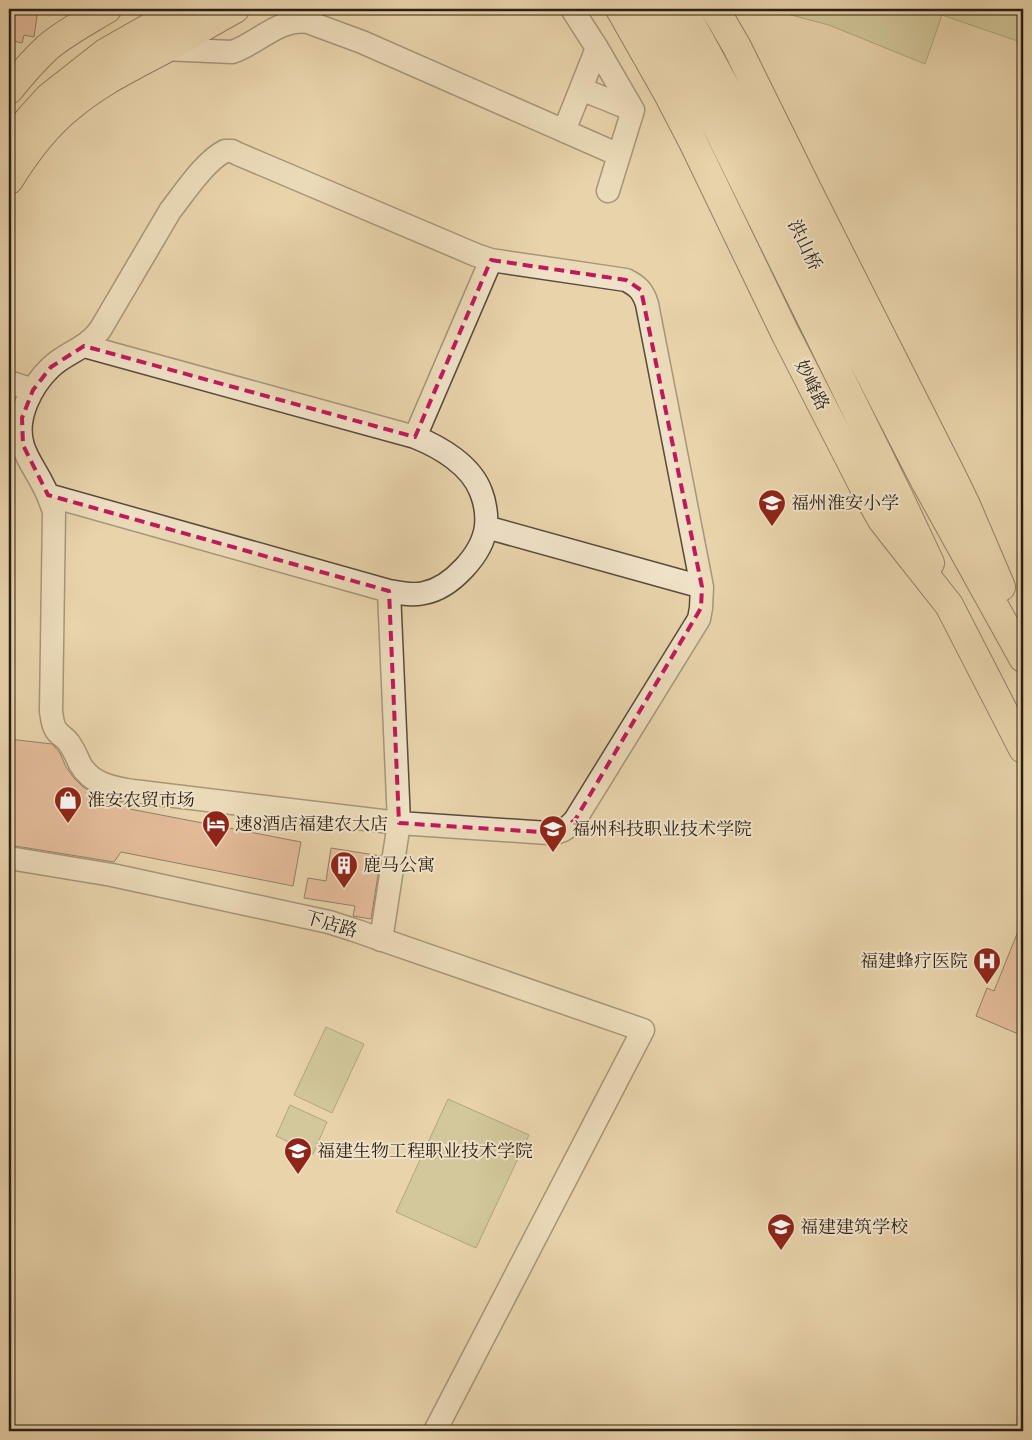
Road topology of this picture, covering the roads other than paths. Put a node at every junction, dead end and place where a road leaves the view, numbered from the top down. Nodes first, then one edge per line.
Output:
1 (107, 9) edge
2 (159, 9) edge
3 (182, 9) edge
4 (235, 9) edge
5 (572, 9) edge
6 (620, 9) edge
7 (652, 9) edge
8 (683, 9) edge
9 (715, 9) edge
10 (597, 48) junction
11 (164, 49) junction
12 (33, 62) junction
13 (9, 72) edge
14 (581, 89) junction
15 (9, 90) edge
16 (633, 110) junction
17 (9, 122) edge
18 (564, 131) junction
19 (9, 145) edge
20 (618, 155) junction
21 (9, 180) edge
22 (608, 191) dead end
23 (491, 260) junction
24 (84, 346) junction
25 (9, 382) edge
26 (33, 390) junction
27 (15, 431) edge
28 (415, 437) junction
29 (48, 495) junction
30 (486, 527) junction
31 (702, 587) junction
32 (389, 591) junction
33 (949, 606) junction
34 (1023, 642) edge
35 (1023, 658) edge
36 (1023, 749) edge
37 (398, 823) junction
38 (9, 858) edge
39 (381, 940) junction
40 (435, 1431) edge

1 - 12 main road
2 - 17 main road
3 - 19 main road
4 - 11 main road
5 - 10 street
6 - 33 main road, 妙峰路
7 - 33 main road
8 - 35 main road, 洪山桥
9 - 34 main road
10 - 14 street
10 - 16 street
11 - 18 street
11 - 21 main road
12 - 13 street
12 - 15 main road
14 - 16 street
14 - 18 street
16 - 20 street
18 - 20 street
20 - 22 street
23 - 24 street
23 - 28 street
23 - 31 street
24 - 26 street
24 - 28 street
25 - 26 street
26 - 27 street
27 - 29 street
28 - 30 street
29 - 32 street
29 - 37 street
30 - 31 street
30 - 32 street
31 - 37 street
32 - 37 street
33 - 36 main road, 妙峰路
37 - 39 street
38 - 39 street, 下店路
39 - 40 street, 下店路

